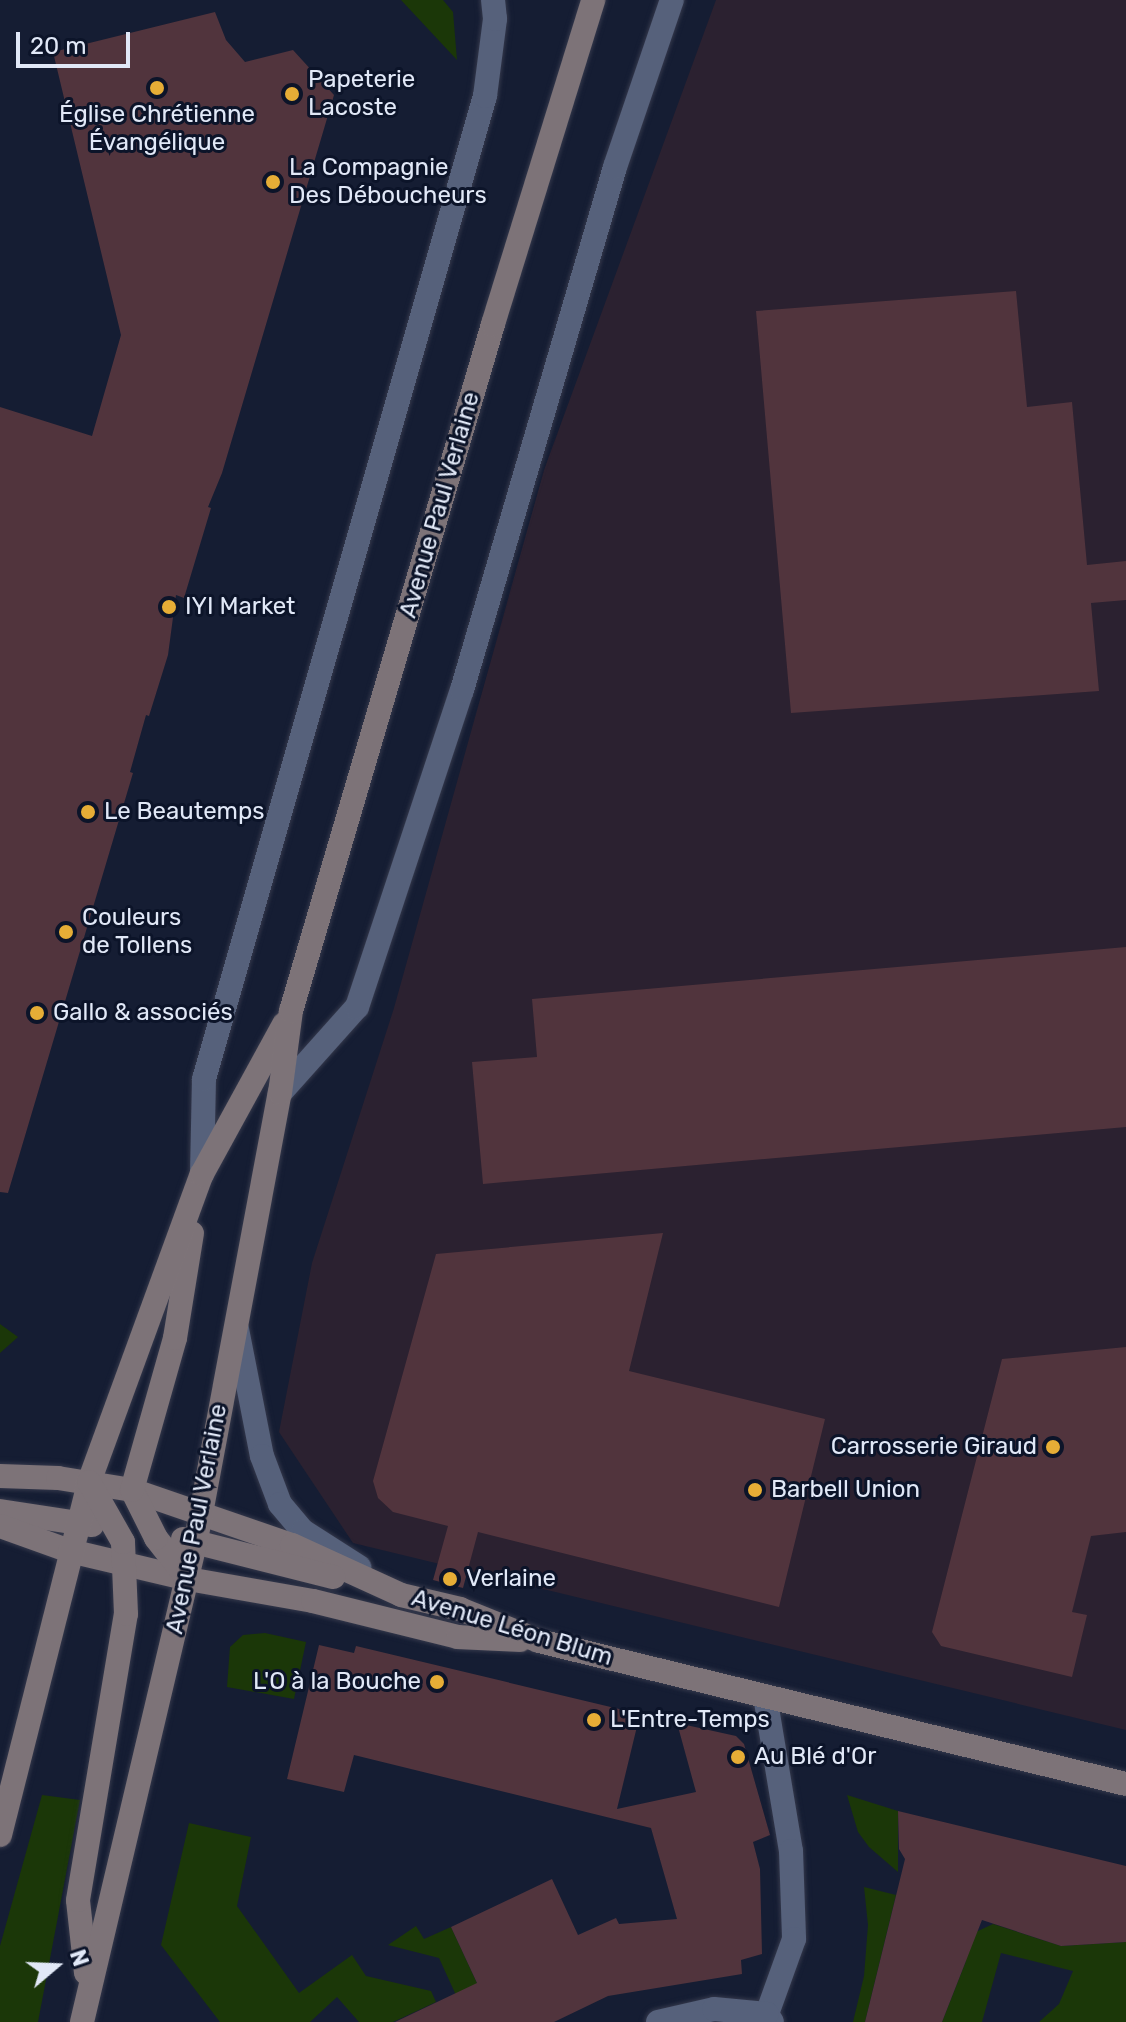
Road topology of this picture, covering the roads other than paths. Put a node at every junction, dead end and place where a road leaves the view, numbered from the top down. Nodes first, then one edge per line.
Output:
1 (493, 0) edge
2 (593, 0) edge
3 (672, 0) edge
4 (291, 1011) junction
5 (280, 1093) junction
6 (202, 1174) junction
7 (235, 1323) junction
8 (0, 1476) edge
9 (89, 1482) junction
10 (132, 1490) junction
11 (0, 1511) edge
12 (201, 1512) junction
13 (77, 1525) junction
14 (0, 1526) edge
15 (152, 1530) junction
16 (196, 1540) junction
17 (121, 1543) junction
18 (70, 1551) junction
19 (188, 1579) junction
20 (401, 1595) junction
21 (539, 1641) junction
22 (765, 1696) junction
23 (1126, 1784) edge
24 (0, 1835) edge
25 (88, 1991) junction
26 (769, 2018) edge
27 (82, 2022) edge
28 (658, 2022) edge

1 - 6 street
2 - 4 main road, Avenue Paul Verlaine
3 - 5 street
4 - 5 main road, Avenue Paul Verlaine
4 - 6 main road, Avenue Paul Verlaine
5 - 7 main road, Avenue Paul Verlaine
6 - 9 main road, Avenue Paul Verlaine
6 - 10 main road
7 - 12 main road, Avenue Paul Verlaine
7 - 20 street
8 - 9 main road, Avenue Léon Blum
9 - 10 main road, Avenue Léon Blum
9 - 13 main road, Avenue Paul Verlaine
9 - 17 main road
10 - 12 main road, Avenue Léon Blum
10 - 15 main road
11 - 13 main road
12 - 15 main road
12 - 16 main road, Avenue Paul Verlaine
12 - 20 main road, Avenue Léon Blum
13 - 17 main road
13 - 18 main road, Avenue Paul Verlaine
14 - 18 main road
15 - 16 main road
15 - 17 main road
15 - 19 main road
16 - 19 main road, Avenue Paul Verlaine
16 - 20 main road
17 - 18 main road
17 - 19 main road
17 - 25 main road
18 - 24 main road, Avenue Paul Verlaine
19 - 21 main road
19 - 25 main road, Avenue Paul Verlaine
20 - 21 main road, Avenue Léon Blum
21 - 22 main road, Avenue Léon Blum
22 - 23 main road, Avenue Léon Blum
22 - 26 street
25 - 27 main road, Avenue Paul Verlaine
26 - 28 street

